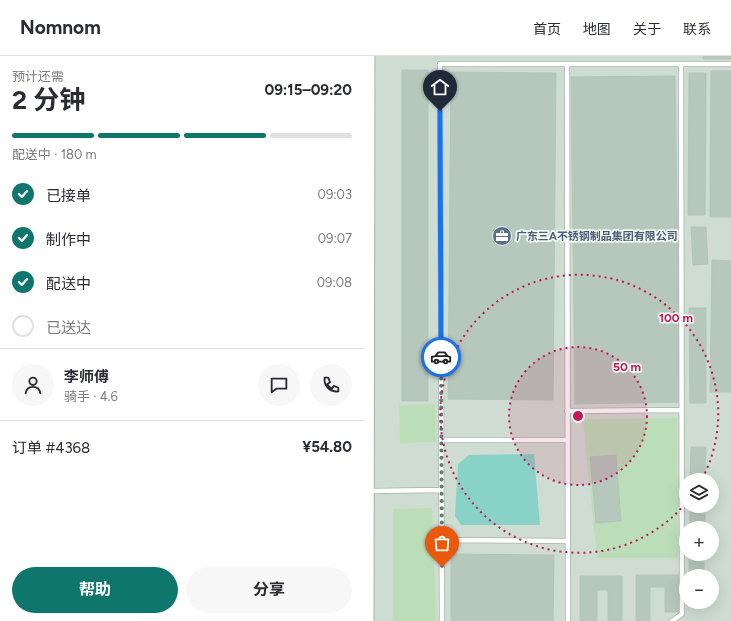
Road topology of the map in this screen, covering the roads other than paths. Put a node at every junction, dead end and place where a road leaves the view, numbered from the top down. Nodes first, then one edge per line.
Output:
1 (370, 56) edge
2 (567, 64) junction
3 (681, 64) junction
4 (731, 64) edge
5 (682, 410) junction
6 (567, 411) junction
7 (441, 440) junction
8 (567, 440) junction
9 (441, 490) junction
10 (366, 491) edge
11 (441, 540) junction
12 (568, 542) junction
13 (368, 621) edge
14 (442, 621) edge
15 (568, 621) edge
16 (672, 621) edge

1 - 10 street
2 - 3 lane
2 - 6 lane
2 - 7 lane
3 - 4 lane
3 - 5 lane
5 - 6 lane
5 - 16 lane
6 - 8 lane
7 - 8 lane
7 - 9 lane
8 - 12 lane
9 - 10 lane
9 - 11 lane
10 - 13 street
11 - 12 lane
11 - 14 lane
12 - 15 lane

